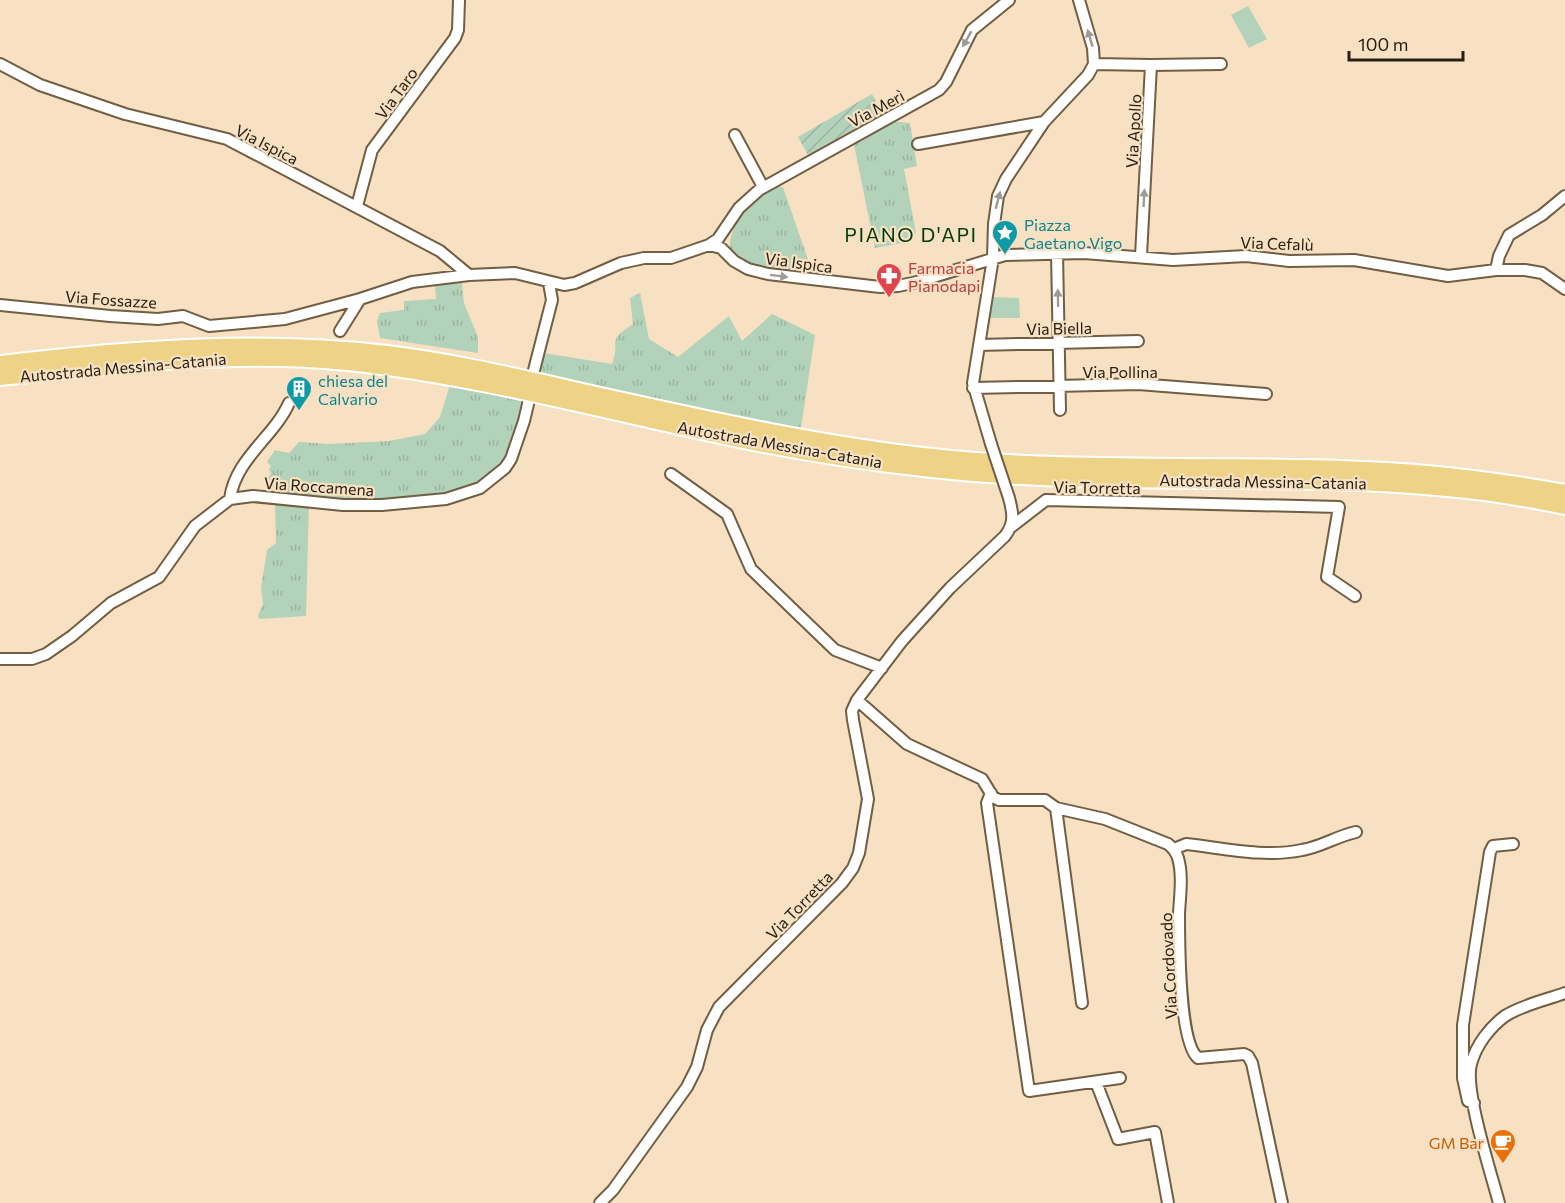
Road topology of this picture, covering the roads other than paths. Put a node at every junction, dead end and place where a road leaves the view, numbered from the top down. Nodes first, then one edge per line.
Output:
1 (459, 0) edge
2 (1009, 0) edge
3 (1079, 0) edge
4 (0, 64) edge
5 (1094, 64) junction
6 (1221, 64) dead end
7 (1151, 65) junction
8 (1044, 122) junction
9 (735, 135) dead end
10 (918, 144) dead end
11 (763, 187) junction
12 (1565, 196) edge
13 (357, 206) junction
14 (733, 218) junction
15 (724, 231) junction
16 (709, 245) junction
17 (724, 250) junction
18 (1057, 253) junction
19 (1017, 254) joint
20 (1141, 256) junction
21 (993, 258) junction
22 (1496, 270) junction
23 (469, 275) junction
24 (549, 283) junction
25 (564, 285) junction
26 (1565, 289) edge
27 (360, 299) junction
28 (552, 300) junction
29 (0, 305) edge
30 (340, 331) dead end
31 (1138, 341) dead end
32 (1059, 343) junction
33 (979, 345) junction
34 (0, 364) edge
35 (533, 374) dead end
36 (0, 377) edge
37 (1059, 386) junction
38 (973, 388) junction
39 (1266, 394) dead end
40 (529, 400) dead end
41 (290, 402) dead end
42 (1060, 410) dead end
43 (671, 474) dead end
44 (1565, 493) edge
45 (230, 499) junction
46 (1565, 506) edge
47 (1011, 527) junction
48 (1355, 596) dead end
49 (0, 659) edge
50 (882, 668) junction
51 (857, 700) junction
52 (991, 793) junction
53 (1056, 808) junction
54 (1356, 832) dead end
55 (1513, 844) dead end
56 (1174, 849) junction
57 (1565, 993) edge
58 (1082, 1003) dead end
59 (1120, 1078) dead end
60 (1096, 1082) junction
61 (1474, 1103) junction
62 (607, 1201) edge
63 (1168, 1203) edge
64 (1282, 1203) edge
65 (1499, 1203) edge

1 - 13 street, Via Taro
2 -> 11 street, Via Merì
5 -> 3 street
4 - 13 street, Via Ispica
5 - 7 street
5 - 8 street
6 - 7 street
20 -> 7 street, Via Apollo
8 - 10 street
21 -> 8 street
9 - 11 street
11 - 14 street, Via Merì
12 - 22 street
13 - 23 street, Via Ispica
14 - 15 street, Via Merì
14 - 17 street
15 - 16 street
15 - 17 street
16 - 17 street, Via Ispica
16 - 25 street
17 -> 21 street, Via Ispica
18 - 19 street, Via Cefalù
18 - 20 street, Via Cefalù
32 -> 18 street
19 - 21 street, Via Ispica
20 - 22 street, Via Cefalù
21 - 33 street
22 - 26 street, Via Cefalù
23 - 24 street
23 - 27 street
24 - 25 street
24 - 28 street
25 - 28 street
27 - 29 street, Via Fossazze
27 - 30 street
28 - 35 street
31 - 32 street, Via Biella
32 - 33 street, Via Biella
32 - 37 street
33 - 38 street
34 - 44 highway, Autostrada Messina-Catania
36 - 46 highway, Autostrada Messina-Catania
37 - 38 street, Via Pollina
37 - 39 street, Via Pollina
37 - 42 street
38 - 47 street, bridge
40 - 45 street, Via Roccamena
41 - 45 street, Via Roccamena
43 - 50 street
45 - 49 street
47 - 48 street, Via Torretta
47 - 50 street, Via Torretta
50 - 51 street, Via Torretta
51 - 52 street
51 - 62 street, Via Torretta
52 - 53 street
52 - 60 street
53 - 56 street
53 - 58 street
54 - 56 street
55 - 61 street
56 - 64 street, Via Cordovado
57 - 61 street
59 - 60 street
60 - 63 street
61 - 65 street

